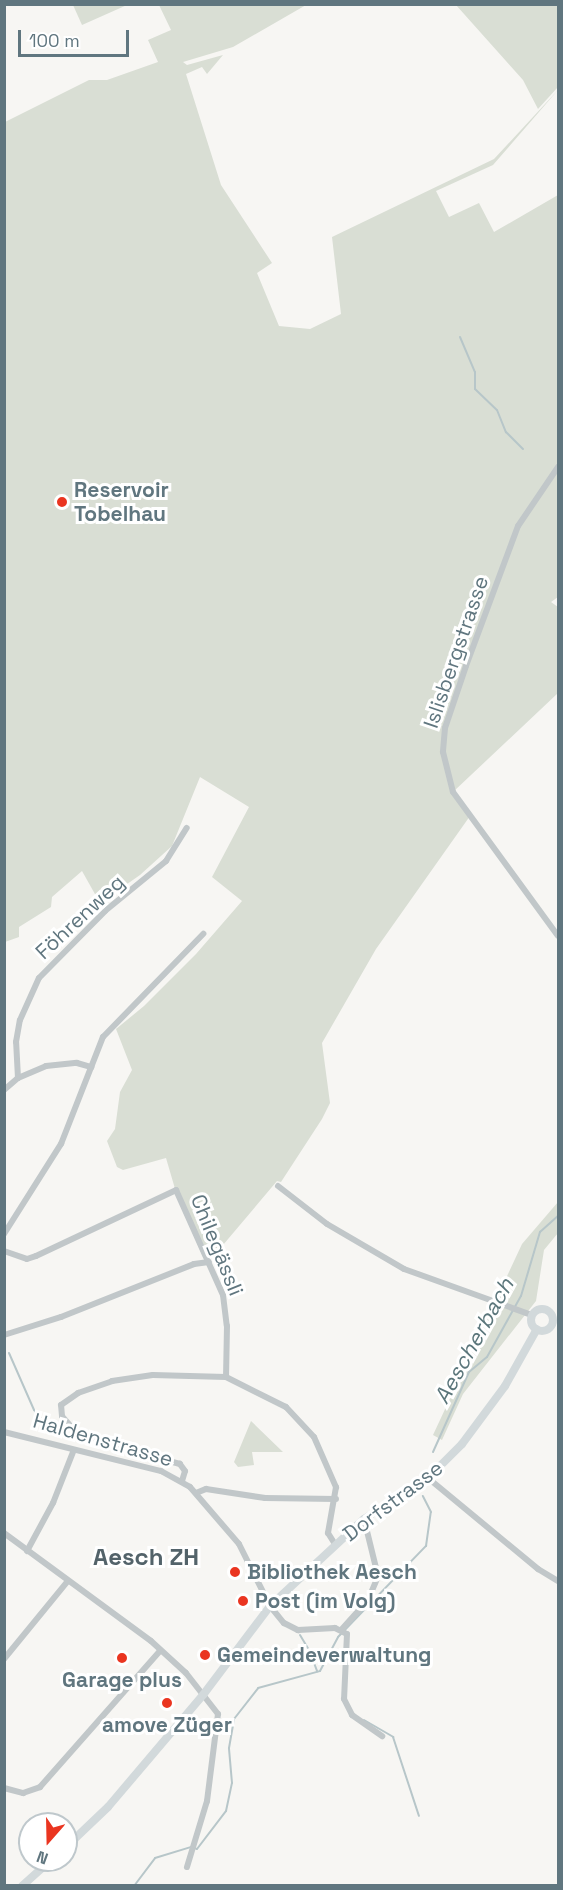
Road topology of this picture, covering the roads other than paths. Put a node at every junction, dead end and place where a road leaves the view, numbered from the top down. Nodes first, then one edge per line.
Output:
1 (558, 467) edge
2 (187, 828) dead end
3 (203, 934) dead end
4 (558, 936) edge
5 (91, 1067) junction
6 (18, 1078) junction
7 (4, 1090) edge
8 (278, 1186) dead end
9 (4, 1234) edge
10 (4, 1251) edge
11 (208, 1262) junction
12 (555, 1312) edge
13 (532, 1315) junction
14 (537, 1329) junction
15 (4, 1335) edge
16 (226, 1377) junction
17 (4, 1432) edge
18 (73, 1452) junction
19 (428, 1478) junction
20 (182, 1481) junction
21 (196, 1493) junction
22 (336, 1498) junction
23 (364, 1519) junction
24 (4, 1533) edge
25 (335, 1544) junction
26 (27, 1551) junction
27 (558, 1581) edge
28 (67, 1582) junction
29 (270, 1606) junction
30 (345, 1631) junction
31 (160, 1651) junction
32 (4, 1659) edge
33 (203, 1695) junction
34 (382, 1737) dead end
35 (4, 1788) edge
36 (78, 1836) edge
37 (187, 1867) dead end
38 (38, 1872) edge
39 (22, 1886) edge

1 - 4 street, Islisbergstrasse
2 - 6 street, Föhrenweg
3 - 5 street
5 - 6 street
5 - 9 street
6 - 7 street
8 - 13 street
10 - 11 street, Chilegässli
11 - 15 street
11 - 16 street, Chilegässli
12 - 13 street
12 - 14 street, Dorfstrasse
13 - 14 street
14 - 19 street, Dorfstrasse
16 - 20 street
16 - 22 street
17 - 18 street, Haldenstrasse
18 - 20 street, Haldenstrasse
18 - 26 street
19 - 23 street, Dorfstrasse
19 - 27 street
20 - 21 street, Haldenstrasse
21 - 22 street
21 - 29 street, Haldenstrasse
22 - 25 street
23 - 25 street, Dorfstrasse
23 - 30 street
24 - 26 street
25 - 29 street, Dorfstrasse
26 - 28 street
28 - 31 street
28 - 32 street
29 - 30 street, Haldenstrasse
29 - 33 street, Dorfstrasse
30 - 34 street
31 - 33 street
31 - 35 street
33 - 36 street, Dorfstrasse
33 - 37 street
38 - 39 street

